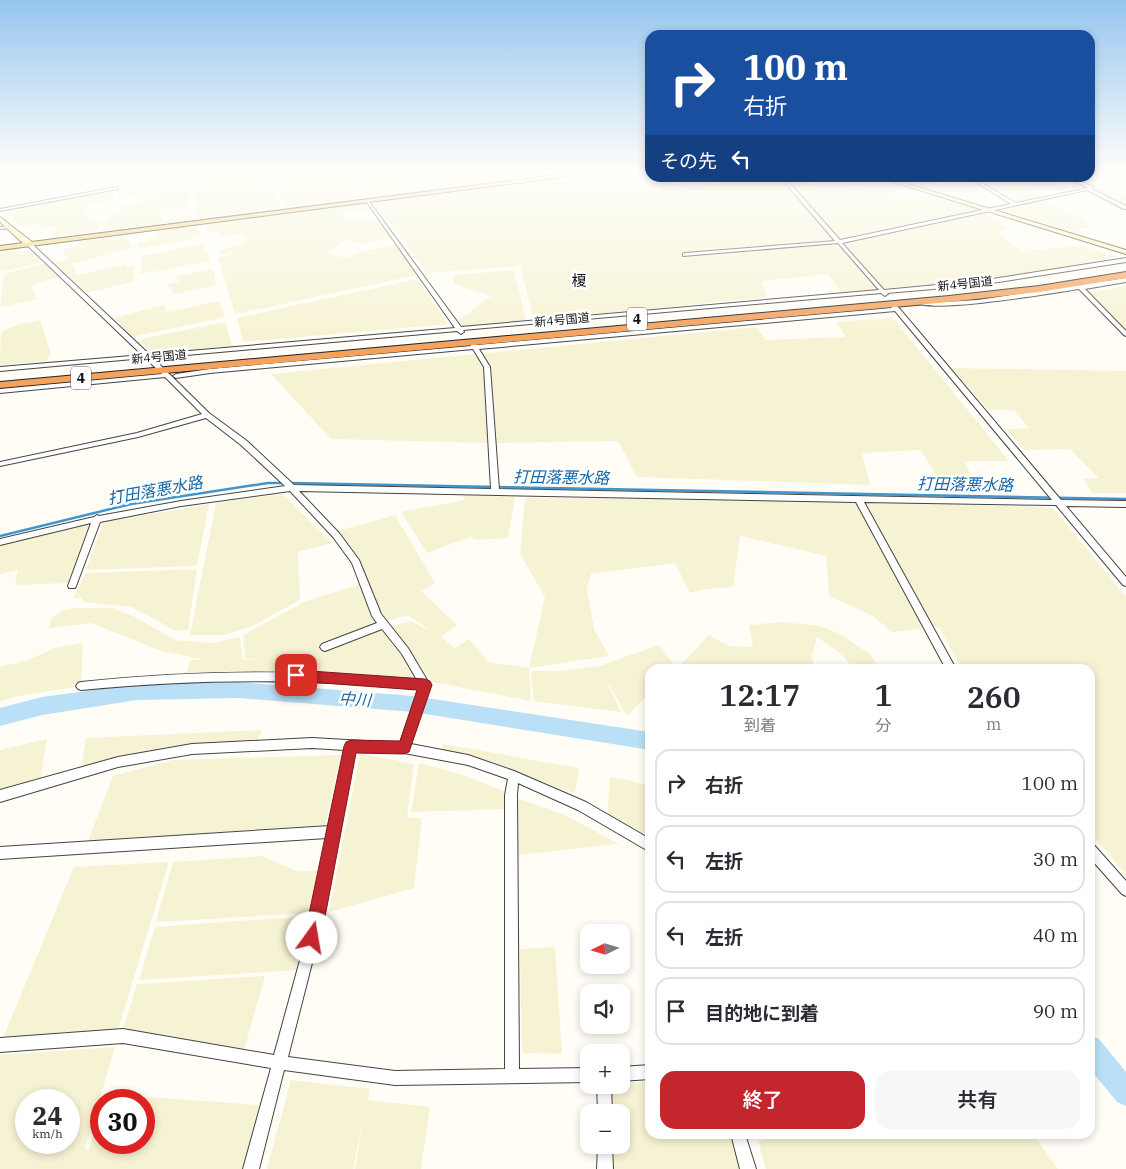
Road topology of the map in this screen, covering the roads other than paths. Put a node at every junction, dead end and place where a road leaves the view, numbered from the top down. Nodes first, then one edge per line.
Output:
1 (10, 229) edge
2 (151, 229) edge
3 (388, 229) edge
4 (827, 229) edge
5 (901, 229) edge
6 (1050, 229) edge
7 (838, 242) junction
8 (29, 244) junction
9 (0, 248) edge
10 (1126, 252) edge
11 (685, 255) dead end
12 (1126, 260) edge
13 (1126, 266) edge
14 (1126, 275) edge
15 (1126, 280) edge
16 (1081, 288) junction
17 (889, 300) junction
18 (915, 302) junction
19 (461, 332) junction
20 (1126, 334) edge
21 (473, 345) junction
22 (131, 358) dead end
23 (154, 358) junction
24 (86, 365) junction
25 (222, 367) junction
26 (0, 369) edge
27 (164, 373) junction
28 (0, 375) edge
29 (176, 376) dead end
30 (0, 385) edge
31 (0, 391) edge
32 (206, 415) junction
33 (0, 464) edge
34 (292, 488) junction
35 (495, 492) junction
36 (859, 500) junction
37 (1059, 502) junction
38 (1126, 504) edge
39 (97, 518) junction
40 (0, 542) edge
41 (1126, 583) edge
42 (72, 586) dead end
43 (384, 624) junction
44 (325, 647) dead end
45 (948, 664) edge
46 (425, 685) junction
47 (80, 686) dead end
48 (351, 746) junction
49 (404, 748) junction
50 (514, 776) junction
51 (0, 796) edge
52 (333, 832) junction
53 (645, 843) edge
54 (0, 853) edge
55 (1095, 855) edge
56 (1126, 890) edge
57 (0, 1045) edge
58 (281, 1063) junction
59 (645, 1072) edge
60 (630, 1073) edge
61 (512, 1076) junction
62 (580, 1076) edge
63 (739, 1139) edge
64 (605, 1154) edge
65 (251, 1169) edge
66 (605, 1169) edge
67 (748, 1169) edge

1 - 8 main road
2 - 8 main road
3 - 19 street
4 - 7 street
5 - 7 street
6 - 10 main road
7 - 11 street
7 - 17 street
8 - 9 main road
8 - 23 street
12 - 17 street
13 - 17 highway, 新4号国道 / 4
14 - 18 highway, 新4号国道 / 4
15 - 16 street
16 - 18 street
16 - 20 street
17 - 18 highway, 新4号国道 / 4
17 - 19 highway, 新4号国道 / 4
17 - 21 highway, 新4号国道 / 4
17 - 37 street
19 - 23 highway, 新4号国道 / 4
21 - 25 highway, 新4号国道 / 4
21 - 35 street
22 - 24 street
23 - 24 highway, 新4号国道 / 4
23 - 27 street
24 - 26 street
24 - 28 highway, 新4号国道 / 4
25 - 27 highway, 新4号国道 / 4
25 - 29 street
27 - 30 highway, 新4号国道 / 4
27 - 31 street
27 - 32 street
32 - 33 street
32 - 34 street
34 - 35 street
34 - 39 street
34 - 43 street
35 - 36 street
36 - 37 street
36 - 45 street
37 - 38 street
37 - 41 street
39 - 40 street
39 - 42 street
43 - 44 street
43 - 46 street
46 - 47 street
46 - 49 street
48 - 49 street
48 - 51 street
48 - 52 street
49 - 50 street
50 - 53 street
50 - 61 street
52 - 54 street
52 - 58 street
55 - 56 street
57 - 58 street
58 - 61 street
58 - 65 street
59 - 60 street
61 - 62 street
63 - 67 street
64 - 66 street

